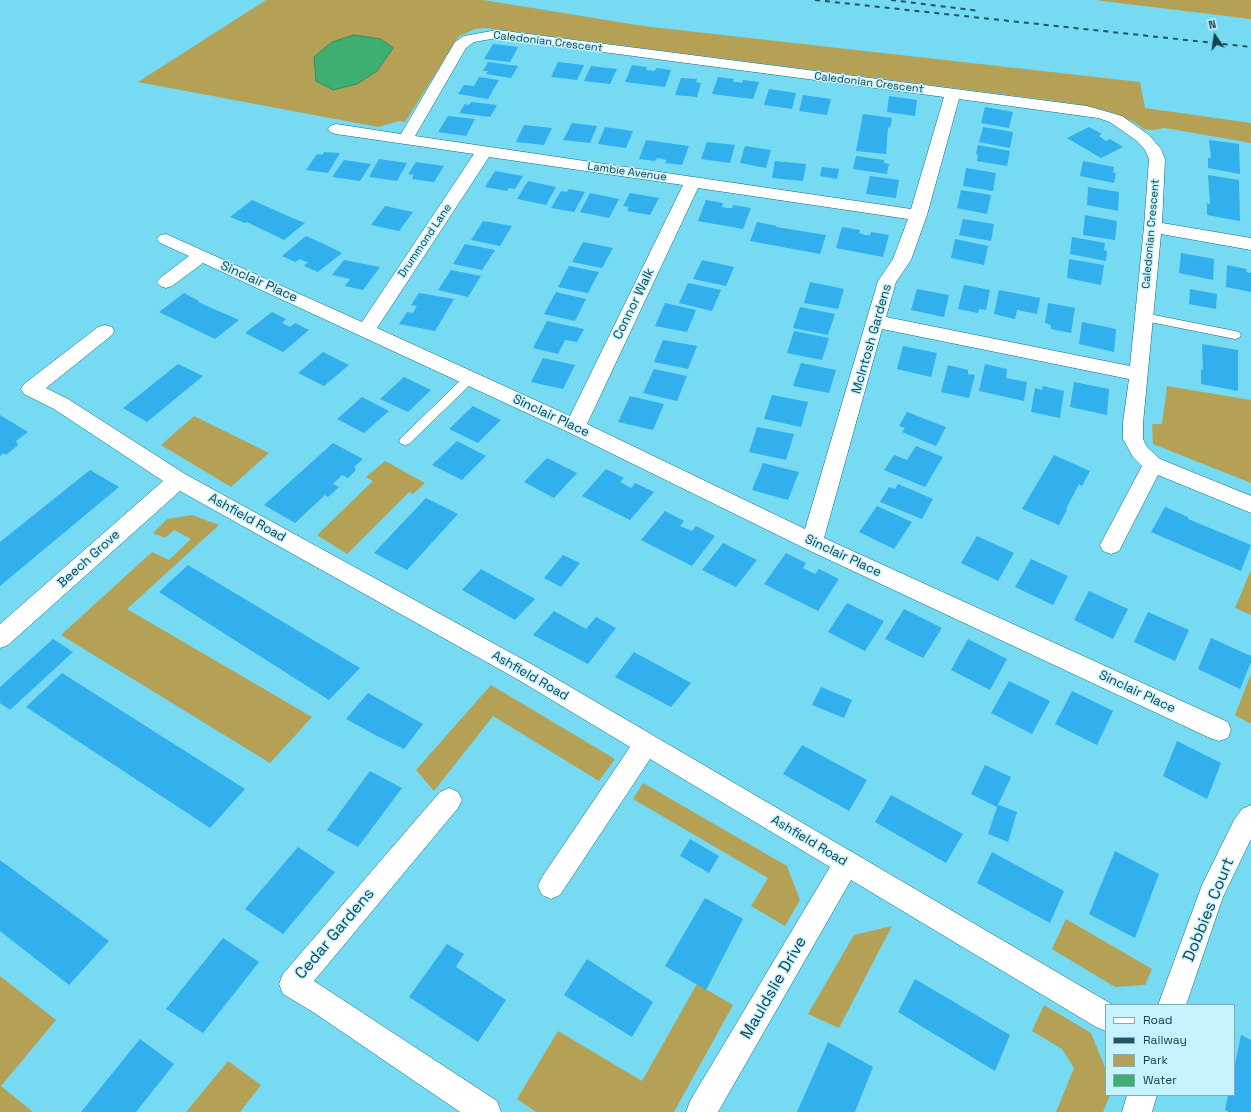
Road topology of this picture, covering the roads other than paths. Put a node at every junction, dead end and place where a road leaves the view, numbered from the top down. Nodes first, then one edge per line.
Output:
1 (953, 94) junction
2 (336, 130) dead end
3 (405, 140) junction
4 (484, 152) junction
5 (693, 181) junction
6 (918, 215) junction
7 (1153, 227) junction
8 (166, 239) dead end
9 (1251, 244) edge
10 (201, 256) junction
11 (166, 282) dead end
12 (1144, 317) junction
13 (877, 322) junction
14 (366, 330) junction
15 (105, 331) dead end
16 (1235, 335) dead end
17 (1139, 374) junction
18 (469, 379) junction
19 (575, 427) junction
20 (405, 441) dead end
21 (1152, 464) junction
22 (178, 480) junction
23 (1251, 505) edge
24 (812, 542) junction
25 (1111, 545) dead end
26 (0, 638) edge
27 (1219, 730) dead end
28 (646, 744) junction
29 (450, 800) dead end
30 (1251, 817) edge
31 (847, 863) junction
32 (551, 886) dead end
33 (1172, 1004) edge
34 (1105, 1017) edge
35 (1142, 1096) edge
36 (486, 1112) edge
37 (701, 1112) edge
38 (1137, 1112) edge

1 - 3 street, Caledonian Crescent
1 - 6 street, McIntosh Gardens
1 - 7 street, Caledonian Crescent
2 - 3 street, Lambie Avenue
3 - 4 street, Lambie Avenue
4 - 5 street, Lambie Avenue
4 - 14 street, Drummond Lane
5 - 6 street, Lambie Avenue
5 - 19 street, Connor Walk
6 - 13 street, McIntosh Gardens
7 - 9 street
7 - 12 street, Caledonian Crescent
8 - 10 street, Sinclair Place
10 - 11 street
10 - 14 street, Sinclair Place
12 - 16 lane
12 - 17 street, Caledonian Crescent
13 - 17 street
13 - 24 street, McIntosh Gardens
14 - 18 street, Sinclair Place
15 - 22 street, Ashfield Road
17 - 21 street, Caledonian Crescent
18 - 19 street, Sinclair Place
18 - 20 lane
19 - 24 street, Sinclair Place
21 - 23 street, Caledonian Crescent
21 - 25 street
22 - 26 street, Beech Grove
22 - 28 street, Ashfield Road
24 - 27 street, Sinclair Place
28 - 31 street, Ashfield Road
28 - 32 street
29 - 36 street, Cedar Gardens
30 - 33 street, Dobbies Court
31 - 34 street, Ashfield Road
31 - 37 street, Mauldslie Drive
35 - 38 street

